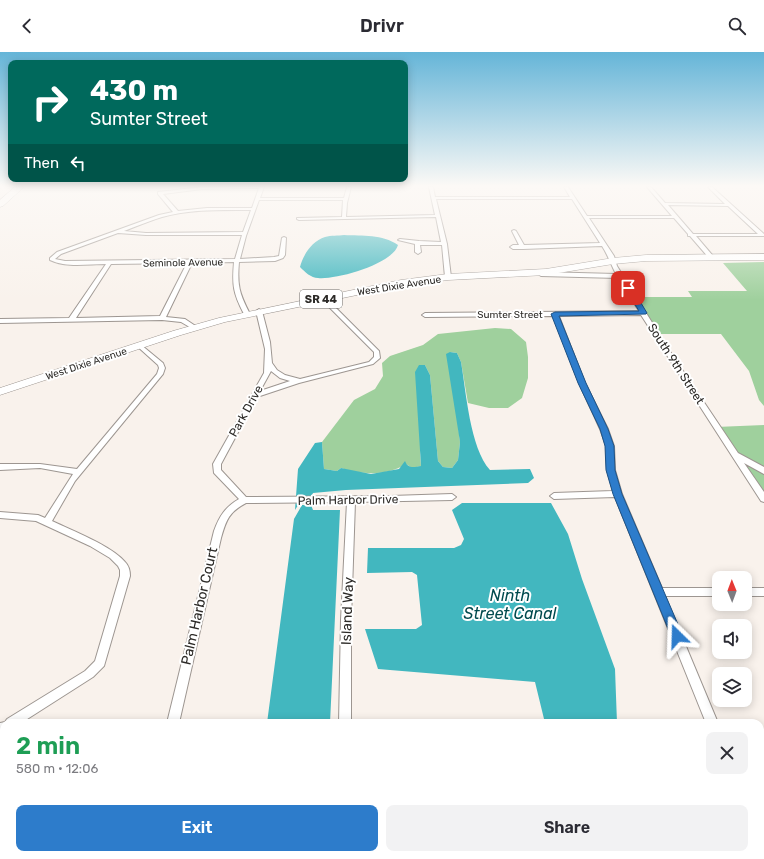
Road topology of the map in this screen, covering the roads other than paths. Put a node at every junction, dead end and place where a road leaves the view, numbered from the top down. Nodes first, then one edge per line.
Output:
1 (135, 225) edge
2 (248, 225) edge
3 (439, 225) edge
4 (590, 225) edge
5 (682, 225) edge
6 (752, 225) edge
7 (514, 231) dead end
8 (116, 232) junction
9 (245, 233) junction
10 (690, 235) junction
11 (763, 235) edge
12 (284, 238) dead end
13 (400, 240) dead end
14 (417, 243) junction
15 (444, 244) junction
16 (603, 244) junction
17 (523, 247) junction
18 (513, 248) dead end
19 (418, 252) dead end
20 (712, 257) junction
21 (764, 257) edge
22 (237, 261) junction
23 (613, 261) junction
24 (110, 262) junction
25 (190, 262) junction
26 (534, 273) junction
27 (620, 276) junction
28 (448, 277) junction
29 (323, 298) junction
30 (259, 311) junction
31 (643, 313) junction
32 (247, 314) junction
33 (555, 314) junction
34 (425, 315) dead end
35 (162, 318) junction
36 (71, 320) junction
37 (0, 321) edge
38 (195, 328) junction
39 (140, 346) junction
40 (269, 364) junction
41 (300, 381) junction
42 (0, 392) edge
43 (254, 396) junction
44 (735, 454) junction
45 (0, 467) edge
46 (764, 471) edge
47 (79, 472) junction
48 (618, 494) junction
49 (554, 496) dead end
50 (452, 497) dead end
51 (764, 499) edge
52 (244, 500) junction
53 (351, 500) junction
54 (0, 515) edge
55 (47, 522) junction
56 (659, 592) junction
57 (712, 592) edge
58 (752, 592) edge
59 (764, 592) edge
60 (17, 719) edge
61 (174, 719) edge
62 (345, 719) edge
63 (710, 719) edge

1 - 8 street
2 - 9 street
3 - 15 street
4 - 16 street, South 9th Street
5 - 10 street
6 - 11 street
7 - 17 street
8 - 9 street
8 - 24 street, Seminole Avenue
9 - 22 street
10 - 11 street
10 - 20 street
12 - 22 street, Seminole Avenue
13 - 14 street
14 - 15 street
14 - 19 street
15 - 28 street
16 - 17 street
16 - 23 street, South 9th Street
17 - 18 street
20 - 21 main road, West Dixie Avenue / SR 44
20 - 23 main road, West Dixie Avenue / SR 44
22 - 25 street, Seminole Avenue
22 - 32 street
23 - 26 main road, West Dixie Avenue / SR 44
23 - 27 street, South 9th Street
24 - 25 street, Seminole Avenue
24 - 36 street
25 - 35 street
26 - 27 street
26 - 28 main road, West Dixie Avenue / SR 44
27 - 31 street, South 9th Street
28 - 29 main road, West Dixie Avenue / SR 44
29 - 30 main road, West Dixie Avenue / SR 44
29 - 41 street
30 - 32 main road, West Dixie Avenue / SR 44
30 - 40 street, Park Drive
31 - 33 street, Sumter Street
31 - 44 street, South 9th Street
32 - 38 main road, West Dixie Avenue / SR 44
33 - 34 street, Sumter Street
33 - 48 street
35 - 36 street
35 - 38 street
36 - 37 street
38 - 39 main road, West Dixie Avenue / SR 44
39 - 42 main road, West Dixie Avenue / SR 44
39 - 47 street
40 - 41 street
40 - 43 street, Park Drive
41 - 43 street
43 - 52 street, Park Drive
44 - 46 street
44 - 51 street, South 9th Street
45 - 47 street
47 - 55 street
48 - 49 street
48 - 56 street
50 - 53 street, Palm Harbor Drive
52 - 53 street, Palm Harbor Drive
52 - 61 street, Palm Harbor Court
53 - 62 street, Island Way
54 - 55 street
55 - 60 street
56 - 57 street
56 - 63 street
58 - 59 street

